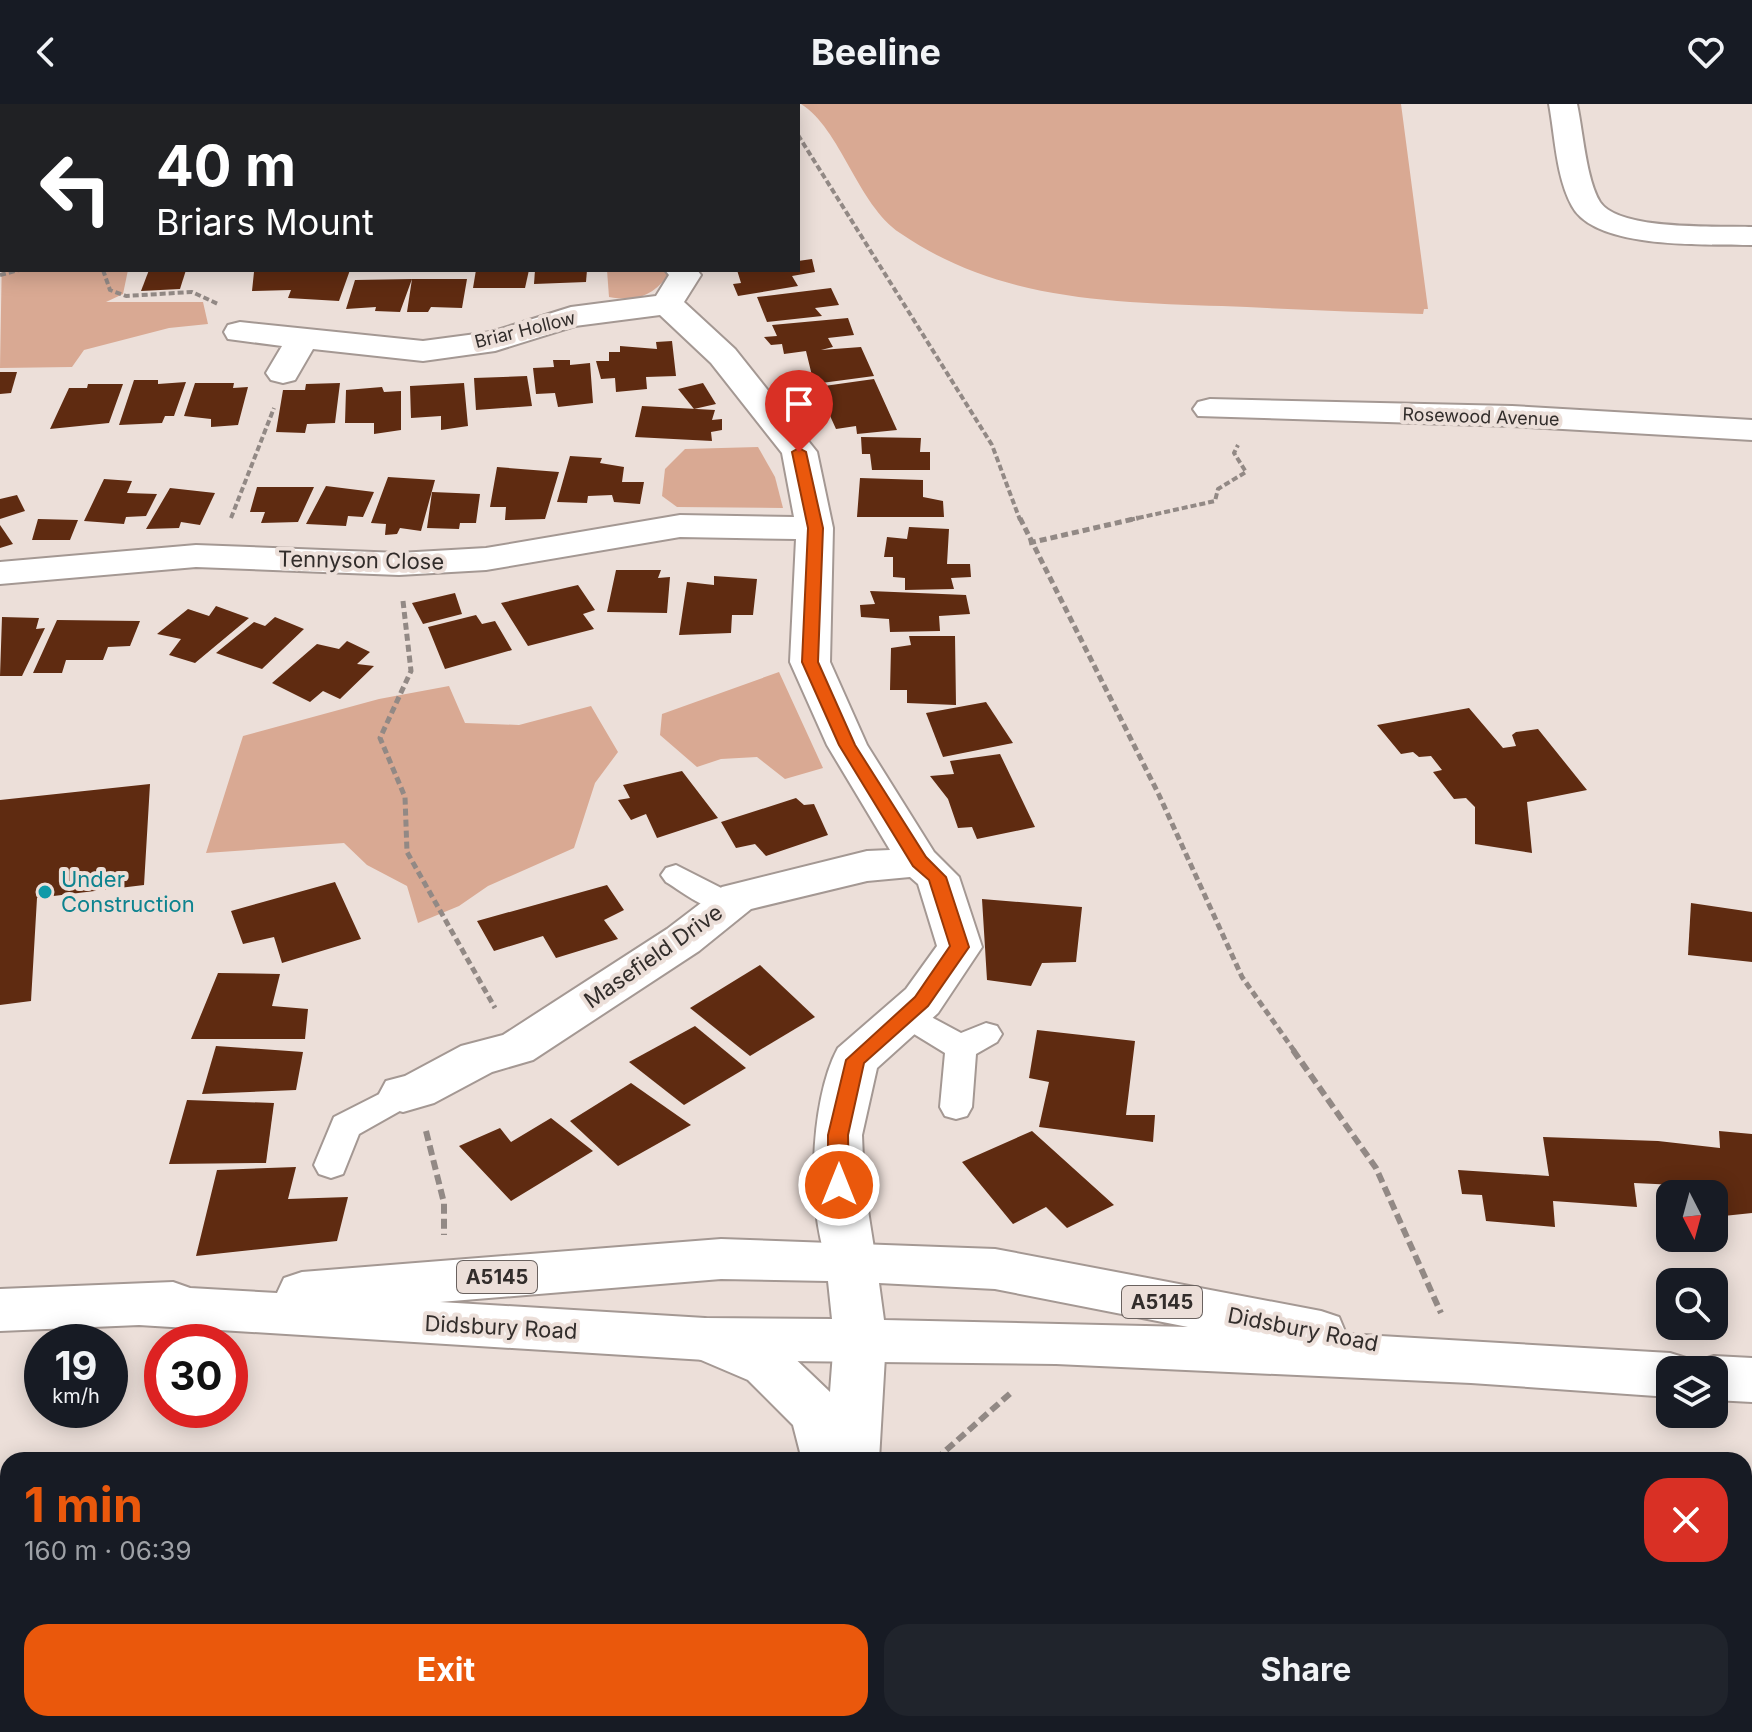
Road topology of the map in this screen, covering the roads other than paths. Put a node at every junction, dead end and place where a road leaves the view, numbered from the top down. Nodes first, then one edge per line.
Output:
1 (1563, 104) edge
2 (1751, 238) edge
3 (674, 287) edge
4 (240, 332) road end
5 (303, 338) junction
6 (283, 373) road end
7 (1210, 409) dead end
8 (1752, 430) edge
9 (815, 528) junction
10 (0, 573) edge
11 (919, 862) junction
12 (676, 875) dead end
13 (728, 904) junction
14 (907, 1015) junction
15 (410, 1093) joint
16 (956, 1107) dead end
17 (331, 1165) dead end
18 (851, 1261) junction
19 (144, 1306) junction
20 (0, 1310) edge
21 (705, 1339) junction
22 (860, 1339) junction
23 (1471, 1361) junction
24 (1656, 1374) edge
25 (1728, 1379) edge
26 (1752, 1380) edge
27 (827, 1452) edge
28 (853, 1452) edge

1 - 2 street
3 - 5 street, Briar Hollow
3 - 9 street
4 - 5 street, Briar Hollow
5 - 6 street
7 - 8 street, Rosewood Avenue
9 - 10 street, Tennyson Close
9 - 11 street
11 - 13 street, Masefield Drive
11 - 14 street
12 - 13 lane
13 - 15 street, Masefield Drive
14 - 16 lane
14 - 18 street
15 - 17 lane
18 - 19 street, Didsbury Road / A5145
18 - 22 street
18 - 23 street, Didsbury Road / A5145
19 - 20 street, Didsbury Road / A5145
19 - 21 street, Didsbury Road / A5145
21 - 22 street, Didsbury Road / A5145
21 - 27 street
22 - 23 street, Didsbury Road / A5145
22 - 28 street
23 - 24 street, Didsbury Road / A5145
25 - 26 street

